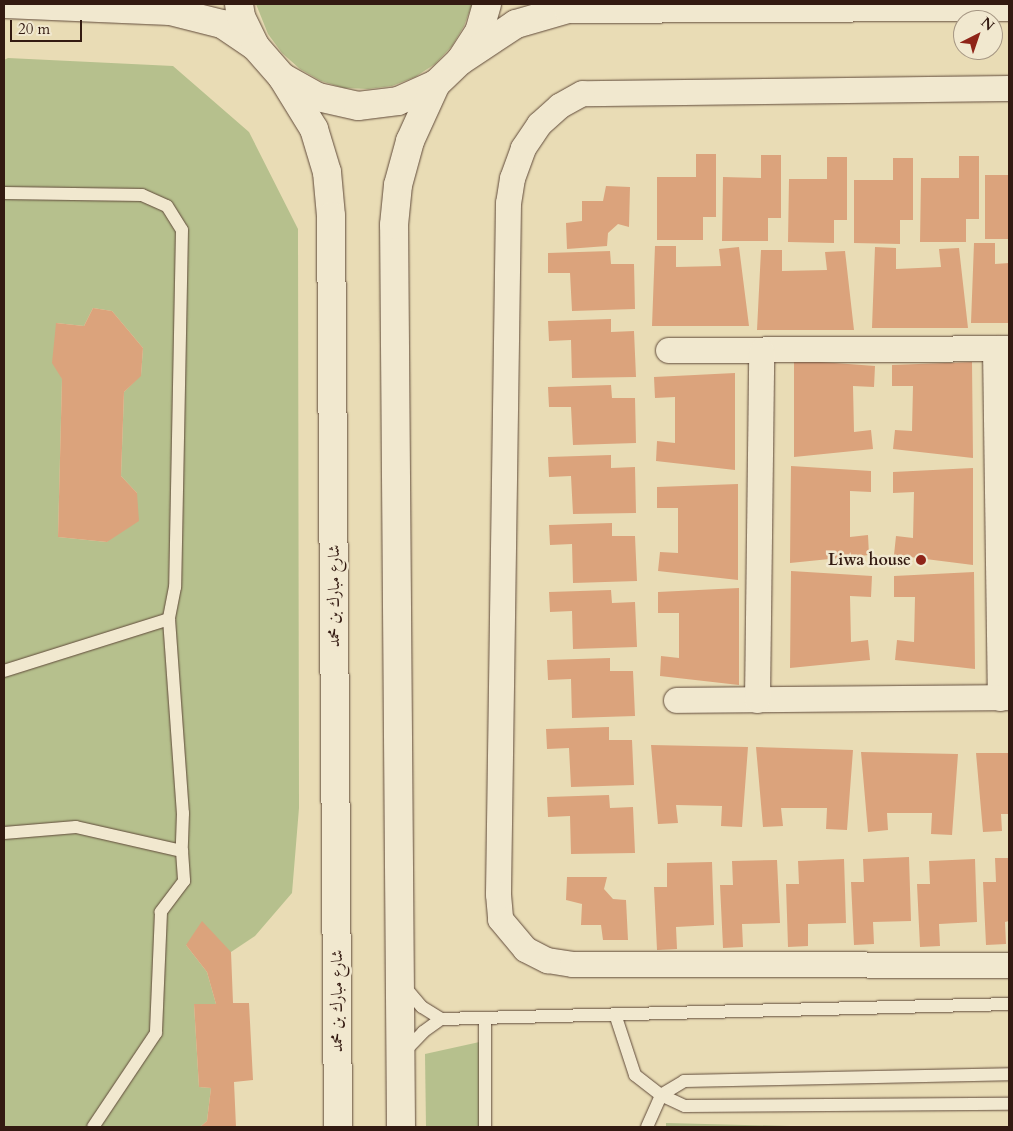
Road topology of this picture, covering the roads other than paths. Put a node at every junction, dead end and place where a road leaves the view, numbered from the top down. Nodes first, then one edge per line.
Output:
1 (5, 4) edge
2 (239, 4) edge
3 (487, 4) edge
4 (1009, 7) edge
5 (255, 46) junction
6 (460, 62) junction
7 (282, 77) junction
8 (436, 84) junction
9 (1009, 88) edge
10 (4, 193) edge
11 (1002, 348) edge
12 (668, 350) dead end
13 (761, 351) junction
14 (169, 619) junction
15 (4, 671) edge
16 (1004, 697) edge
17 (676, 700) dead end
18 (757, 700) junction
19 (4, 833) edge
20 (182, 852) junction
21 (1009, 965) edge
22 (400, 980) junction
23 (1009, 1004) edge
24 (615, 1014) junction
25 (485, 1018) junction
26 (441, 1019) junction
27 (400, 1057) junction
28 (1009, 1074) edge
29 (661, 1096) junction
30 (1009, 1104) edge
31 (93, 1127) edge
32 (338, 1127) edge
33 (401, 1127) edge
34 (485, 1127) edge
35 (647, 1127) edge

1 - 5 main road
2 - 5 main road
3 - 6 main road
4 - 6 main road
5 - 7 main road
6 - 8 main road
7 - 8 main road
7 - 32 main road, شارع مبارك بن محمد
8 - 22 main road
9 - 21 street
10 - 14 lane
11 - 13 street
11 - 16 street
12 - 13 street
13 - 18 street
14 - 15 lane
14 - 20 lane
16 - 18 street
17 - 18 street
19 - 20 lane
20 - 31 lane
22 - 26 lane
22 - 27 main road
23 - 24 lane
24 - 25 lane
24 - 29 lane
25 - 26 lane
25 - 34 lane
26 - 27 lane
27 - 33 main road
28 - 29 lane
29 - 30 lane
29 - 35 lane

